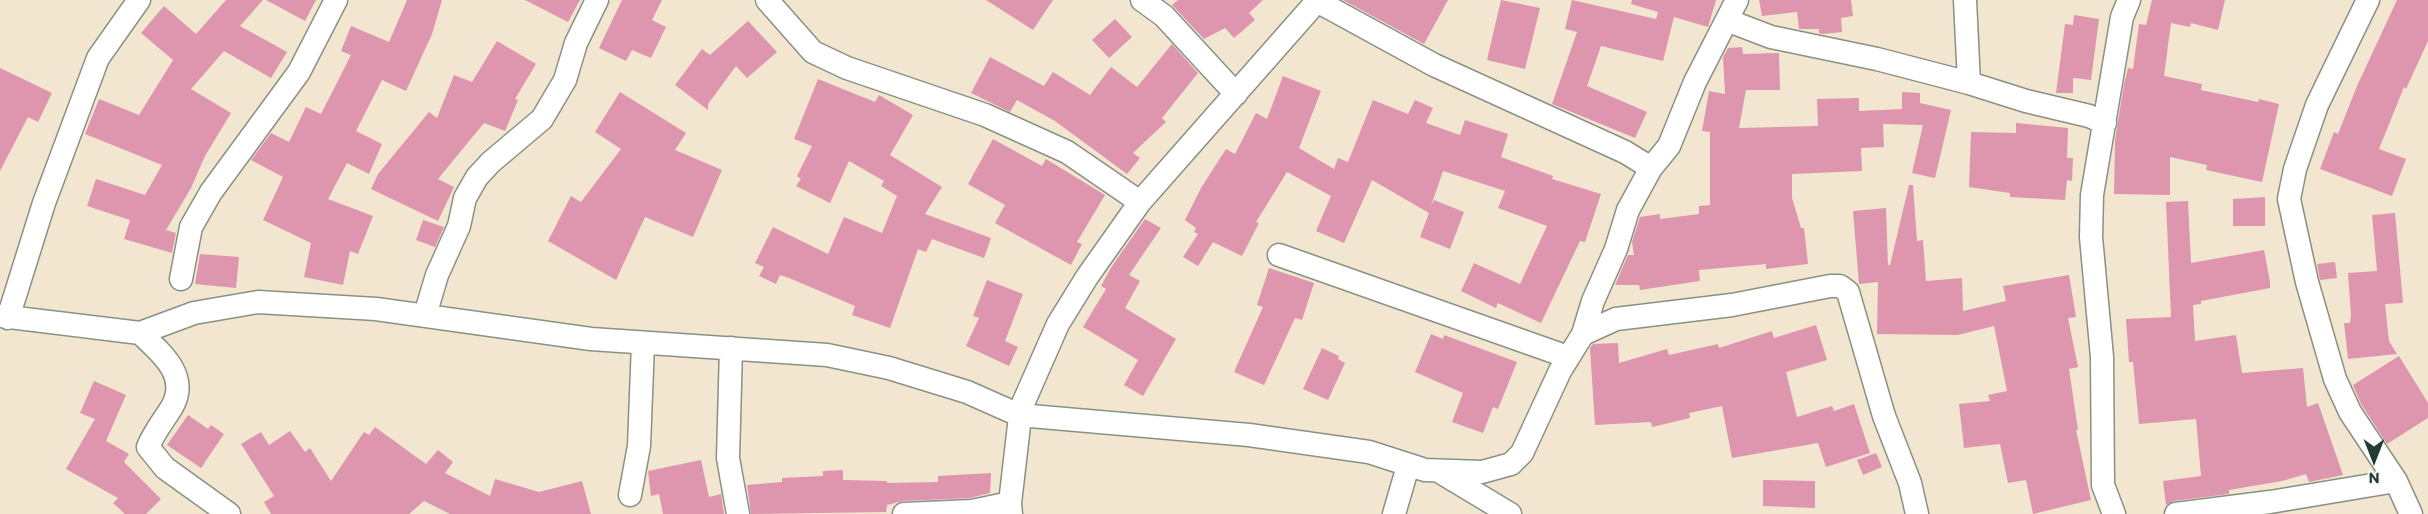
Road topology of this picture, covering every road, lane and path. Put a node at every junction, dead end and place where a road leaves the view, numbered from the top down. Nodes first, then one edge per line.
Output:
1 (139, 0) edge
2 (336, 0) edge
3 (597, 0) edge
4 (767, 0) edge
5 (1142, 0) edge
6 (1965, 0) edge
7 (2129, 0) edge
8 (2368, 0) edge
9 (1317, 1) edge
10 (1733, 10) edge
11 (1969, 83) junction
12 (1236, 94) junction
13 (2105, 123) junction
14 (1651, 168) junction
15 (1140, 202) junction
16 (1279, 255) dead end
17 (181, 279) dead end
18 (1593, 301) junction
19 (425, 315) junction
20 (4, 317) edge
21 (1616, 319) junction
22 (140, 333) junction
23 (1583, 334) junction
24 (643, 343) junction
25 (731, 348) junction
26 (1568, 357) junction
27 (1019, 415) junction
28 (1408, 466) junction
29 (1440, 472) junction
30 (2396, 480) junction
31 (630, 495) dead end
32 (1011, 509) edge
33 (229, 514) edge
34 (738, 514) edge
35 (904, 514) edge
36 (1394, 514) edge
37 (1510, 514) edge
38 (1917, 514) edge
39 (2114, 514) edge
40 (2176, 514) edge
41 (2411, 514) edge

1 - 20 street
2 - 17 street
3 - 19 street
4 - 15 street
5 - 12 street
6 - 11 street
7 - 13 street
8 - 30 street
9 - 12 street
9 - 14 street
10 - 11 street
10 - 14 street
11 - 13 street
12 - 15 street
13 - 39 street
14 - 18 street
15 - 27 street
16 - 26 street
18 - 21 street
18 - 23 street
19 - 22 street
19 - 24 street
20 - 22 street
21 - 23 street
21 - 38 street
22 - 33 street
23 - 26 street
24 - 25 street
24 - 31 street
25 - 27 street
25 - 34 street
26 - 29 street
27 - 28 street
27 - 32 street
28 - 29 street
28 - 36 street
29 - 37 street
30 - 40 street
30 - 41 street
32 - 35 street

